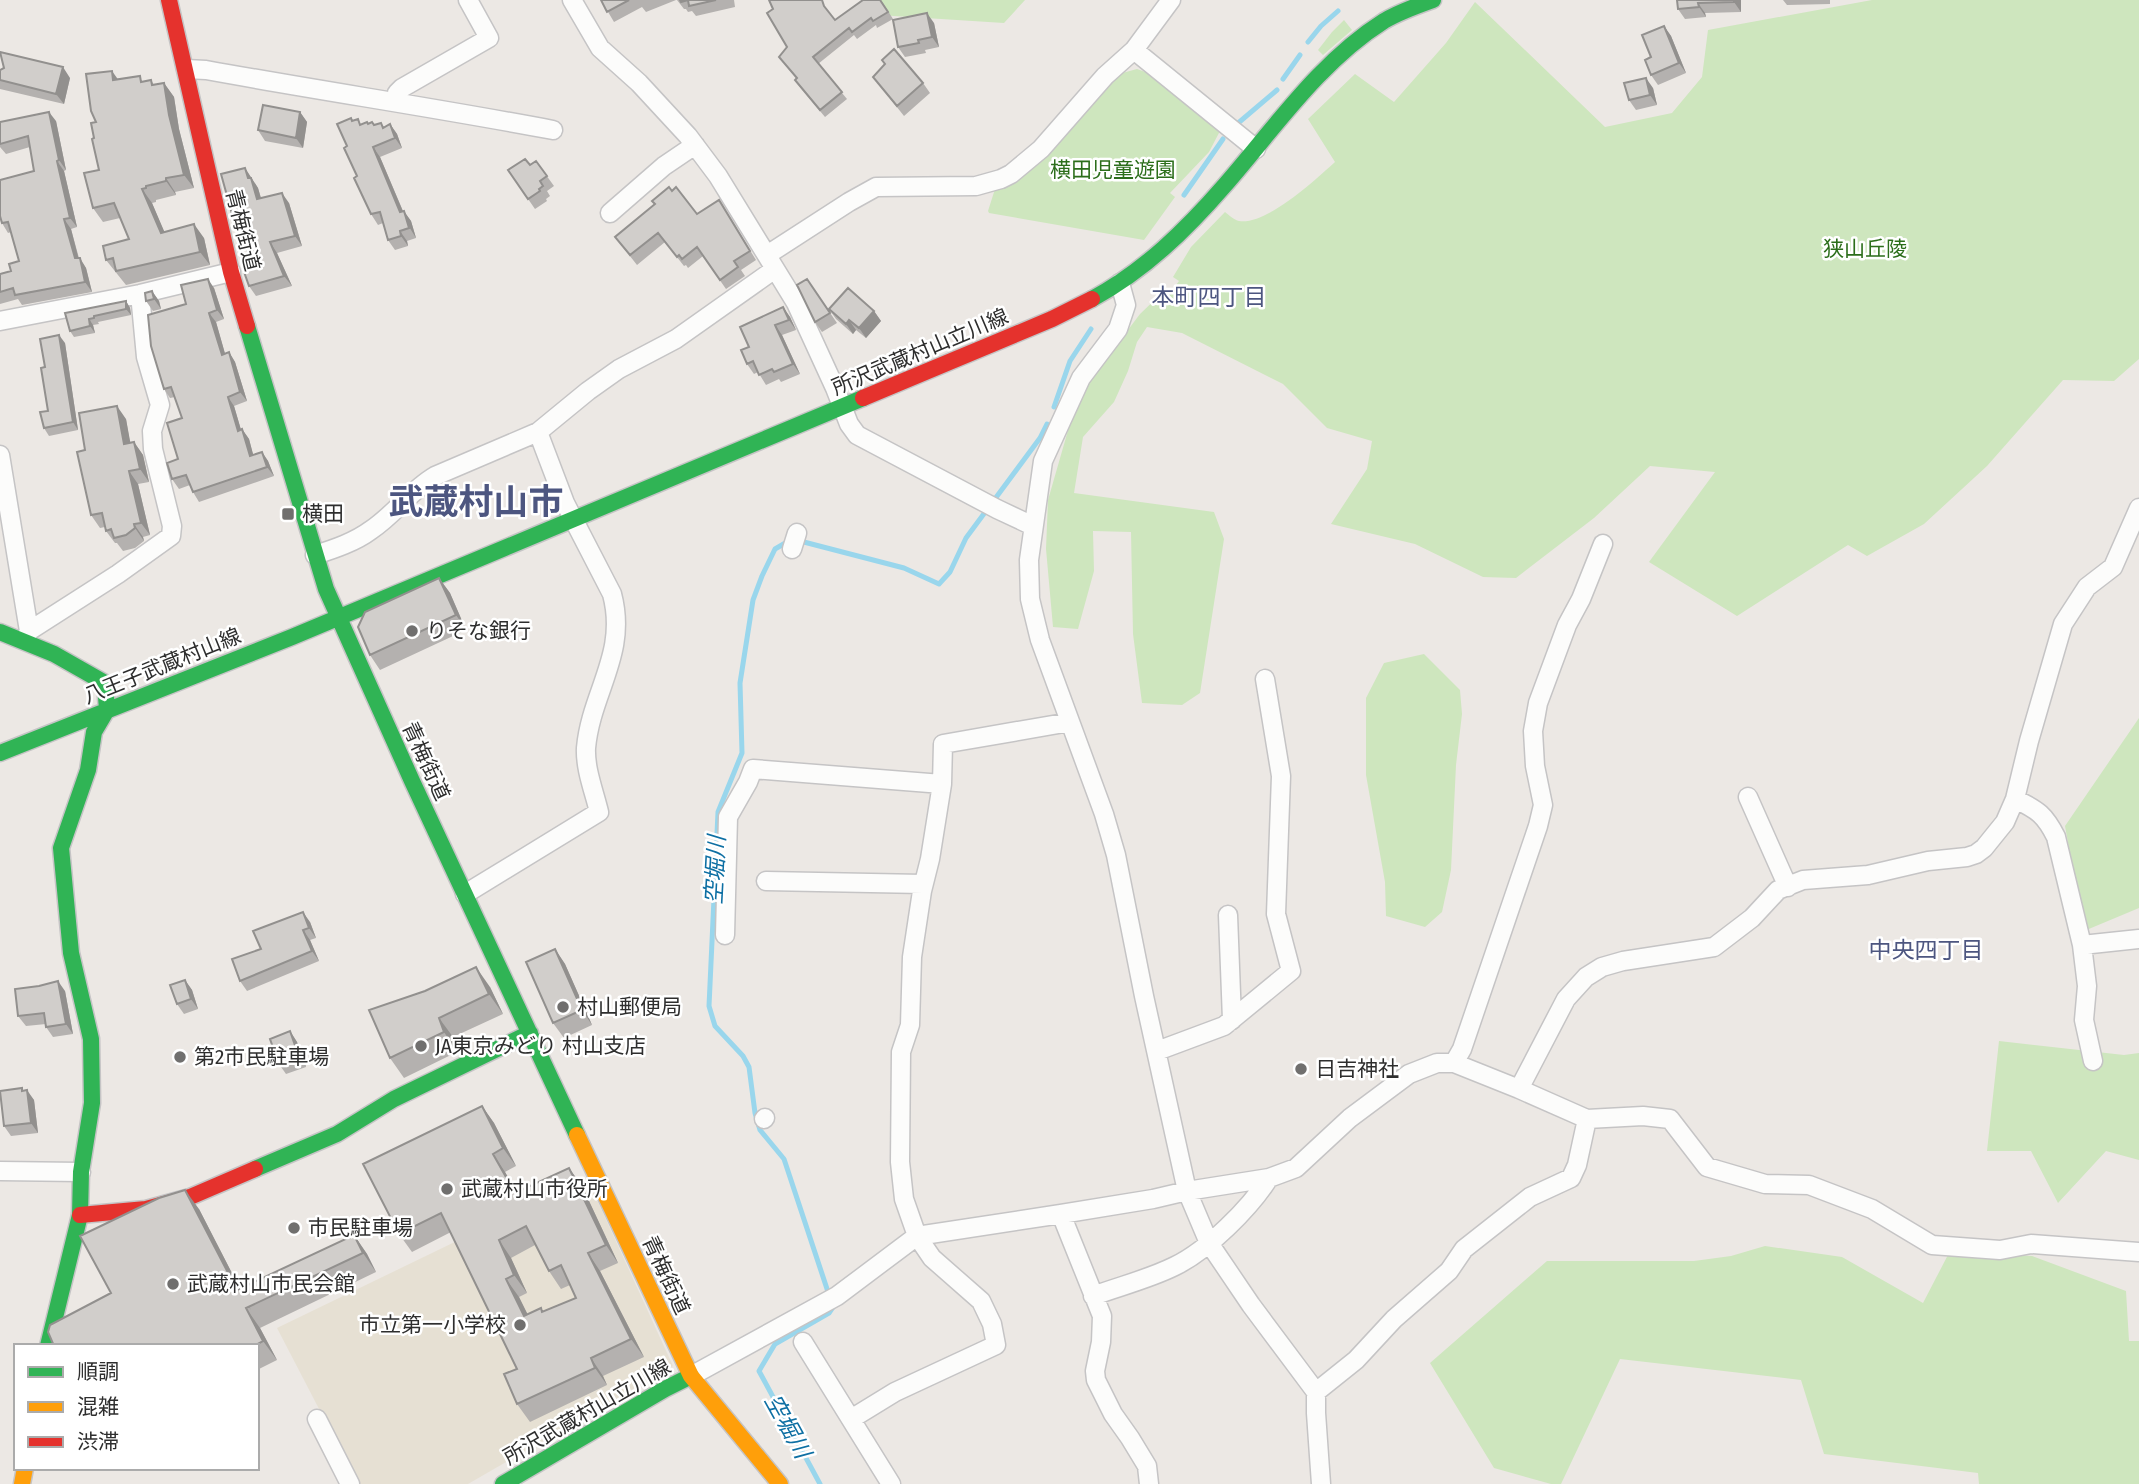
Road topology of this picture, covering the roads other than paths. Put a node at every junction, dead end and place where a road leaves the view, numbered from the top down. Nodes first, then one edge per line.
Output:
1 (169, 0) edge
2 (468, 0) edge
3 (572, 0) edge
4 (1171, 0) edge
5 (1433, 0) edge
6 (1134, 50) junction
7 (186, 69) junction
8 (397, 103) junction
9 (553, 131) dead end
10 (695, 145) junction
11 (1256, 149) junction
12 (610, 214) dead end
13 (771, 262) junction
14 (231, 272) junction
15 (1120, 283) junction
16 (140, 294) junction
17 (0, 321) edge
18 (842, 408) junction
19 (538, 432) junction
20 (0, 455) edge
21 (2139, 508) edge
22 (573, 520) junction
23 (1033, 526) junction
24 (1602, 544) dead end
25 (315, 555) junction
26 (339, 617) junction
27 (0, 632) edge
28 (27, 636) junction
29 (1265, 679) dead end
30 (107, 710) junction
31 (1070, 722) junction
32 (0, 753) edge
33 (942, 784) junction
34 (1748, 797) dead end
35 (2015, 799) junction
36 (766, 881) dead end
37 (923, 884) junction
38 (1788, 887) junction
39 (465, 894) junction
40 (1228, 915) dead end
41 (726, 935) dead end
42 (2139, 939) edge
43 (2082, 945) junction
44 (1233, 1020) junction
45 (530, 1033) junction
46 (1157, 1051) junction
47 (2093, 1061) dead end
48 (1454, 1063) junction
49 (1519, 1089) junction
50 (1587, 1119) junction
51 (0, 1171) edge
52 (81, 1172) junction
53 (1269, 1178) junction
54 (1187, 1191) junction
55 (1061, 1214) junction
56 (80, 1215) junction
57 (917, 1236) junction
58 (1209, 1243) junction
59 (2139, 1252) edge
60 (1093, 1296) junction
61 (803, 1342) dead end
62 (48, 1344) edge
63 (691, 1376) junction
64 (1316, 1392) junction
65 (317, 1419) dead end
66 (851, 1419) junction
67 (350, 1484) edge
68 (503, 1484) edge
69 (780, 1484) edge
70 (891, 1484) edge
71 (1149, 1484) edge
72 (1321, 1484) edge

1 - 7 main road, 青梅街道
2 - 8 street
3 - 10 street
4 - 6 street
5 - 11 main road, 所沢武蔵村山立川線
6 - 11 street
6 - 13 street
7 - 8 street
7 - 14 main road, 青梅街道
8 - 9 street
10 - 12 street
10 - 13 street
11 - 15 main road, 所沢武蔵村山立川線
13 - 18 street
13 - 19 street
14 - 16 street
14 - 25 main road, 青梅街道
15 - 18 main road, 所沢武蔵村山立川線
15 - 23 street
16 - 17 street
16 - 28 street
18 - 22 main road, 所沢武蔵村山立川線
18 - 23 street
19 - 22 street
19 - 25 street
20 - 28 street
21 - 35 street
22 - 26 main road, 所沢武蔵村山立川線
22 - 39 street
23 - 31 street
24 - 48 street
25 - 26 main road, 青梅街道
26 - 30 main road, 八王子武蔵村山線
26 - 39 main road, 青梅街道
27 - 28 main road
28 - 30 main road
29 - 44 street
30 - 32 main road, 八王子武蔵村山線
30 - 52 main road
31 - 33 street
31 - 46 street
33 - 37 street
33 - 41 street
34 - 38 street
35 - 38 street
35 - 43 street
36 - 37 street
37 - 57 street
38 - 49 street
39 - 45 main road, 青梅街道
40 - 44 street
42 - 43 street
43 - 47 street
44 - 46 street
45 - 56 main road
45 - 63 main road, 青梅街道
46 - 54 street
48 - 49 street
48 - 53 street
49 - 50 street
50 - 59 street
50 - 64 street
51 - 52 street
52 - 56 main road
53 - 54 street
53 - 58 street
54 - 55 street
54 - 58 street
55 - 57 street
55 - 60 street
56 - 62 main road
57 - 63 street
57 - 66 street
58 - 60 street
58 - 64 street
60 - 71 street
61 - 66 street
63 - 68 main road, 所沢武蔵村山立川線
63 - 69 main road, 青梅街道
64 - 72 street
65 - 67 street
66 - 70 street

